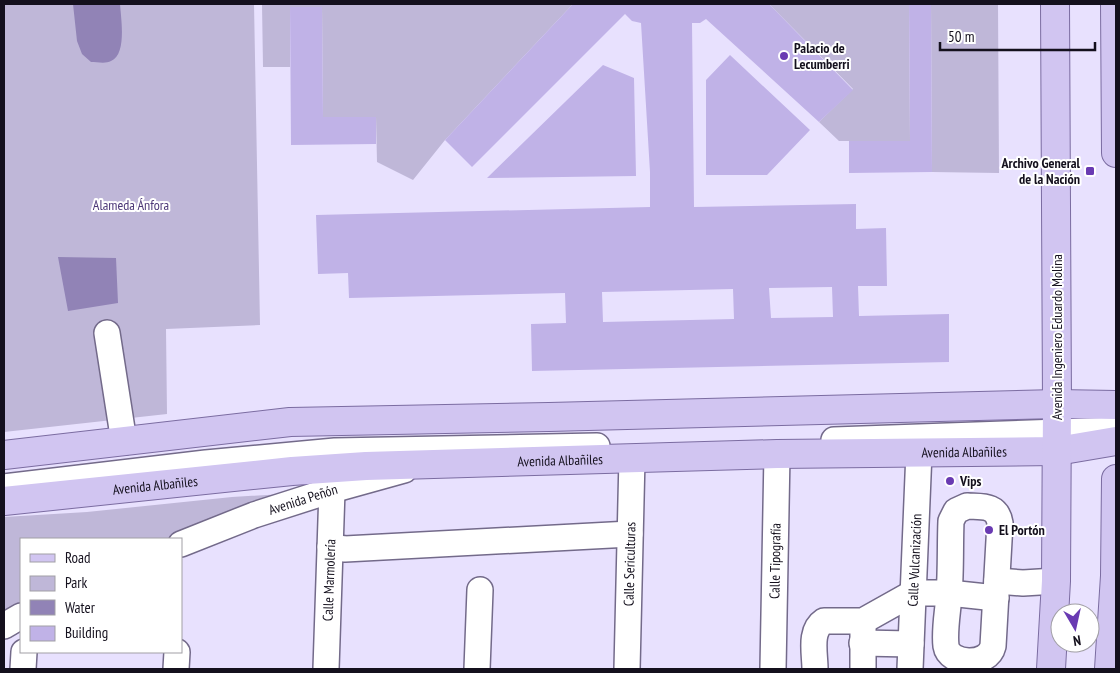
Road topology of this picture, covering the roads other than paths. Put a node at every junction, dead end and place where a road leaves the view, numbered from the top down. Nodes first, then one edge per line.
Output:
1 (1055, 4) edge
2 (1115, 4) edge
3 (1116, 153) edge
4 (107, 333) dead end
5 (1057, 404) junction
6 (1116, 405) edge
7 (1116, 430) edge
8 (1116, 441) edge
9 (124, 442) junction
10 (1057, 442) junction
11 (918, 452) junction
12 (777, 454) junction
13 (4, 455) edge
14 (632, 458) junction
15 (427, 464) junction
16 (1116, 479) edge
17 (4, 487) edge
18 (332, 490) junction
19 (4, 501) edge
20 (630, 534) junction
21 (182, 544) edge
22 (330, 547) junction
23 (1056, 581) junction
24 (996, 589) junction
25 (480, 590) dead end
26 (913, 599) junction
27 (949, 600) junction
28 (20, 617) edge
29 (4, 626) edge
30 (863, 632) junction
31 (911, 644) junction
32 (24, 653) edge
33 (177, 653) edge
34 (24, 669) edge
35 (176, 669) edge
36 (326, 669) edge
37 (477, 669) edge
38 (627, 669) edge
39 (773, 669) edge
40 (815, 669) edge
41 (862, 669) edge
42 (910, 669) edge
43 (1051, 669) edge
44 (1110, 669) edge

1 - 5 main road, Avenida Ingeniero Eduardo Molina
2 - 3 main road
4 - 9 street
5 - 6 main road
5 - 9 main road
5 - 10 main road, Avenida Ingeniero Eduardo Molina
7 - 10 street
8 - 10 main road, Avenida Albañiles
9 - 13 main road
10 - 11 main road, Avenida Albañiles
10 - 17 street
10 - 23 main road, Avenida Ingeniero Eduardo Molina
11 - 12 main road, Avenida Albañiles
11 - 26 street, Calle Vulcanización
12 - 14 main road, Avenida Albañiles
12 - 39 street, Calle Tipografía
14 - 15 main road, Avenida Albañiles
14 - 20 street, Calle Sericulturas
15 - 18 street, Avenida Peñón
15 - 19 main road, Avenida Albañiles
16 - 44 main road
18 - 21 street, Avenida Peñón
18 - 22 street, Calle Marmolería
20 - 22 street
20 - 38 street, Calle Sericulturas
22 - 36 street, Calle Marmolería
23 - 24 street
23 - 43 main road, Avenida Ingeniero Eduardo Molina
24 - 27 street
24 - 27 street
24 - 27 street
25 - 37 street
26 - 27 street
26 - 30 street
26 - 31 street, Calle Vulcanización
28 - 29 street
30 - 31 street
30 - 40 street
30 - 41 street
31 - 42 street, Calle Vulcanización
32 - 34 street
33 - 35 street

